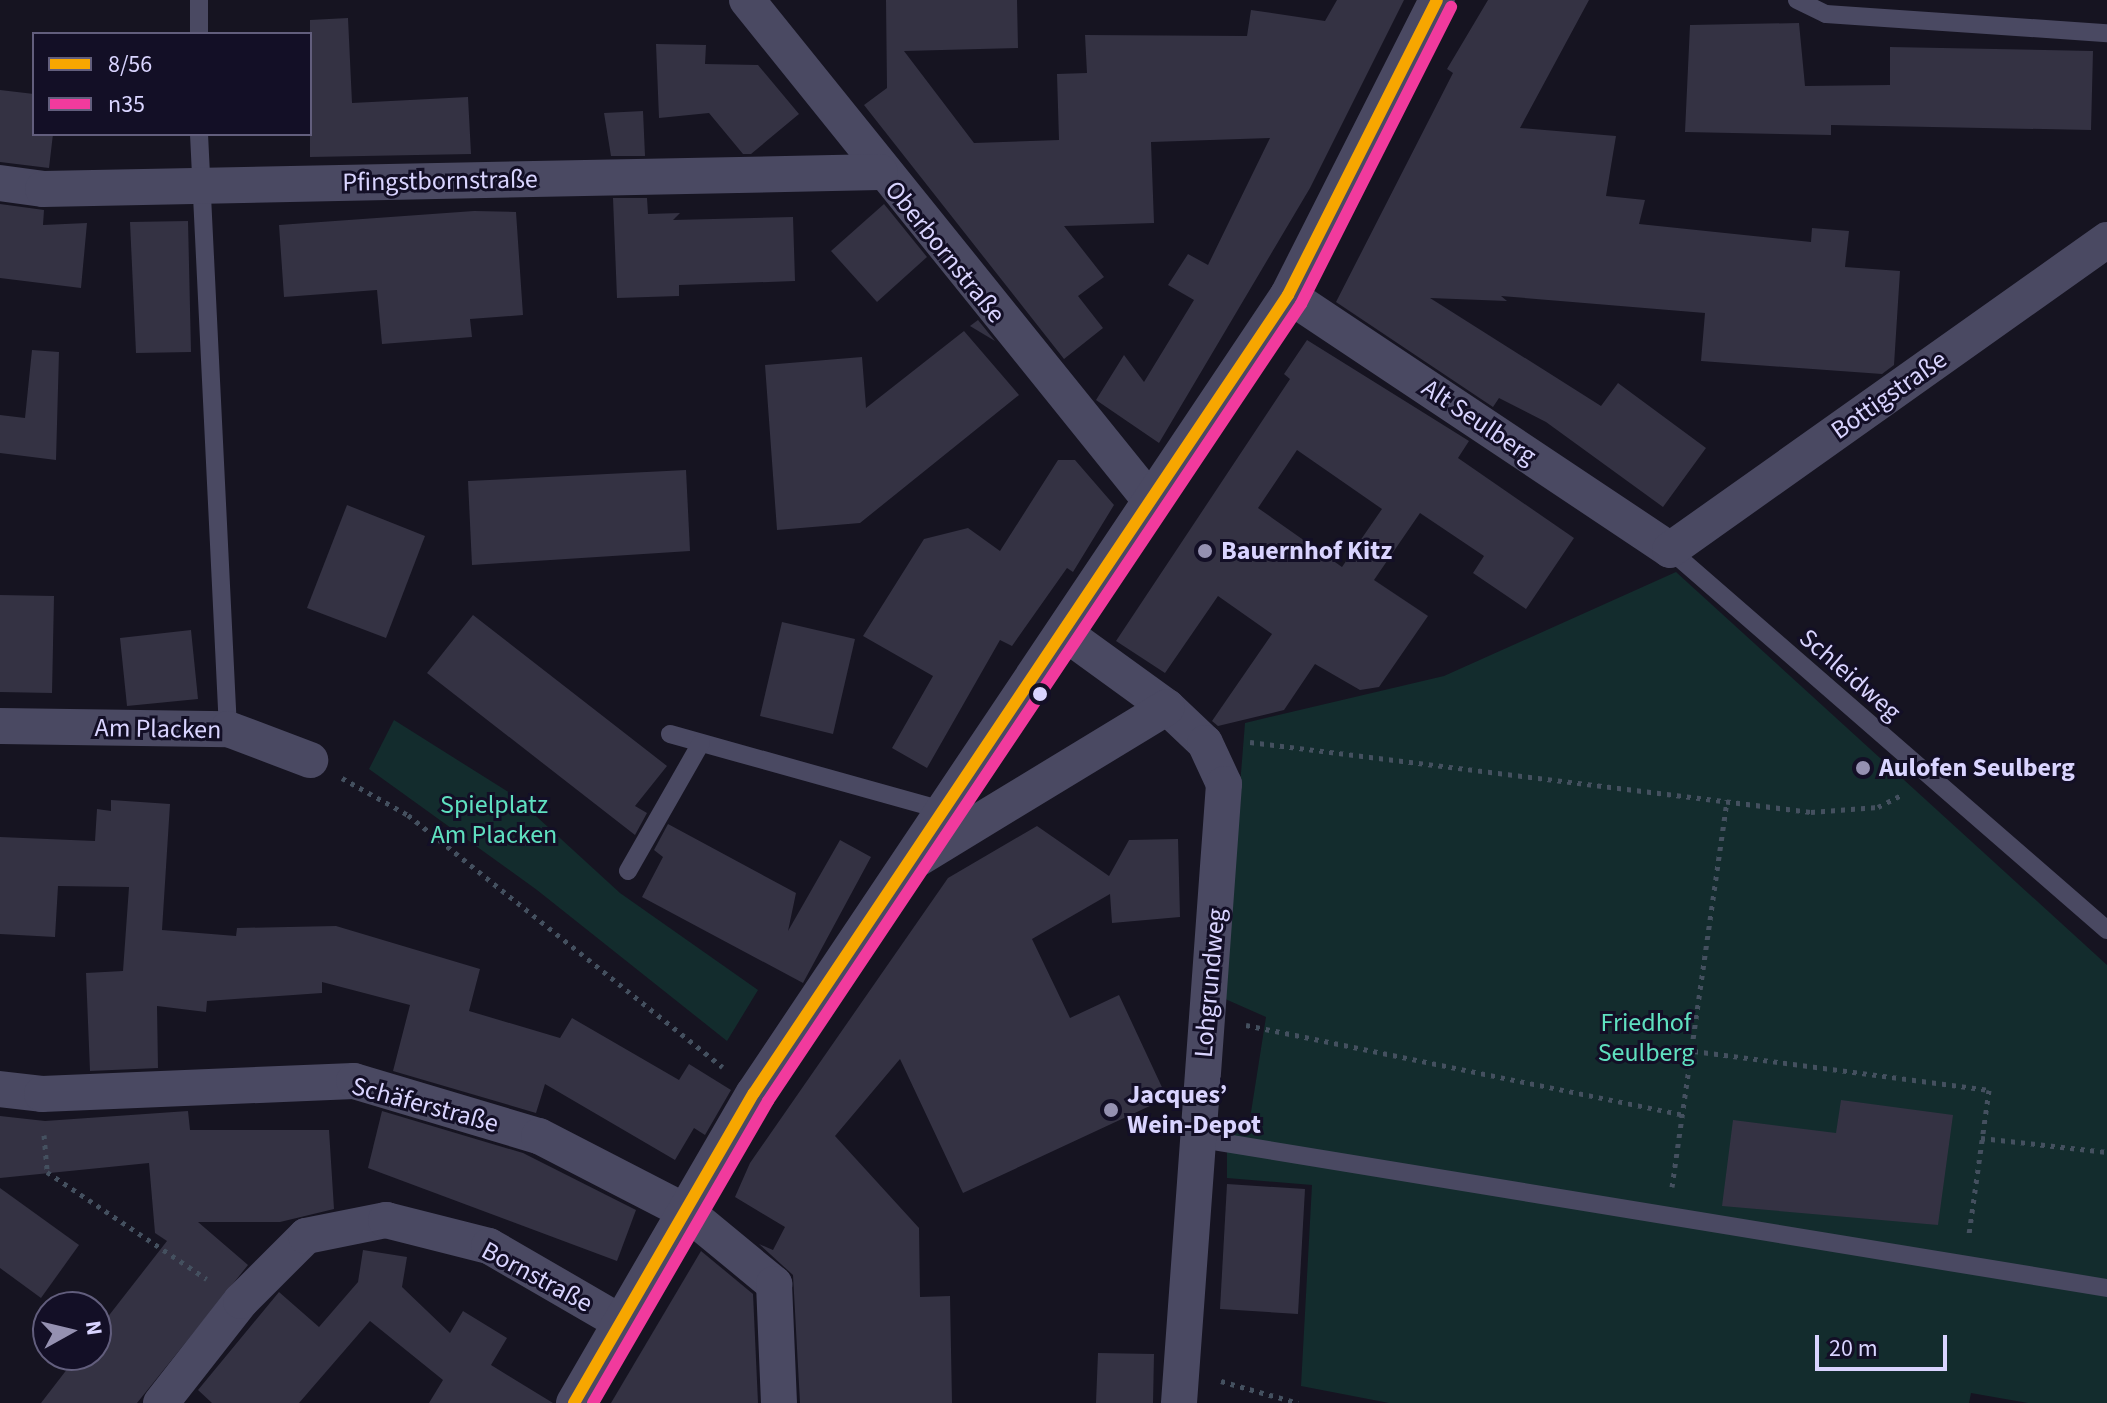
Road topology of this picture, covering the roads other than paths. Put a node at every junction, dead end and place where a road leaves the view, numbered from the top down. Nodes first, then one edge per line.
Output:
1 (199, 0) edge
2 (747, 0) edge
3 (1437, 0) edge
4 (1797, 0) edge
5 (199, 32) edge
6 (2107, 33) edge
7 (199, 136) edge
8 (880, 172) junction
9 (0, 183) edge
10 (200, 186) junction
11 (2107, 240) edge
12 (1288, 295) junction
13 (1149, 499) junction
14 (1670, 550) junction
15 (1066, 634) junction
16 (1167, 707) junction
17 (0, 726) edge
18 (228, 729) junction
19 (670, 734) dead end
20 (701, 743) junction
21 (310, 760) road end
22 (945, 811) junction
23 (909, 864) junction
24 (628, 871) dead end
25 (2107, 930) edge
26 (0, 1089) edge
27 (1195, 1138) junction
28 (688, 1213) junction
29 (2107, 1288) edge
30 (622, 1323) junction
31 (1180, 1387) edge
32 (161, 1403) edge
33 (574, 1403) edge
34 (779, 1403) edge

1 - 5 lane
2 - 8 street, Oberbornstraße
3 - 12 street
4 - 6 lane
7 - 10 lane
8 - 10 street, Pfingstbornstraße
8 - 13 street, Oberbornstraße
9 - 10 street, Pfingstbornstraße
10 - 18 lane
11 - 14 street, Bottigstraße
12 - 13 street
12 - 14 street, Alt Seulberg
13 - 15 street
14 - 25 lane, Schleidweg
15 - 16 street, Lohgrundweg
15 - 22 street
16 - 23 street
16 - 27 street, Lohgrundweg
17 - 18 street, Am Placken
18 - 21 street, Am Placken
19 - 20 lane
20 - 22 lane
20 - 24 lane
22 - 23 street
23 - 28 street
26 - 28 street, Schäferstraße
27 - 29 lane
27 - 31 street, Lohgrundweg
28 - 30 street
28 - 34 street, Schäferstraße
30 - 32 street, Bornstraße
30 - 33 street

